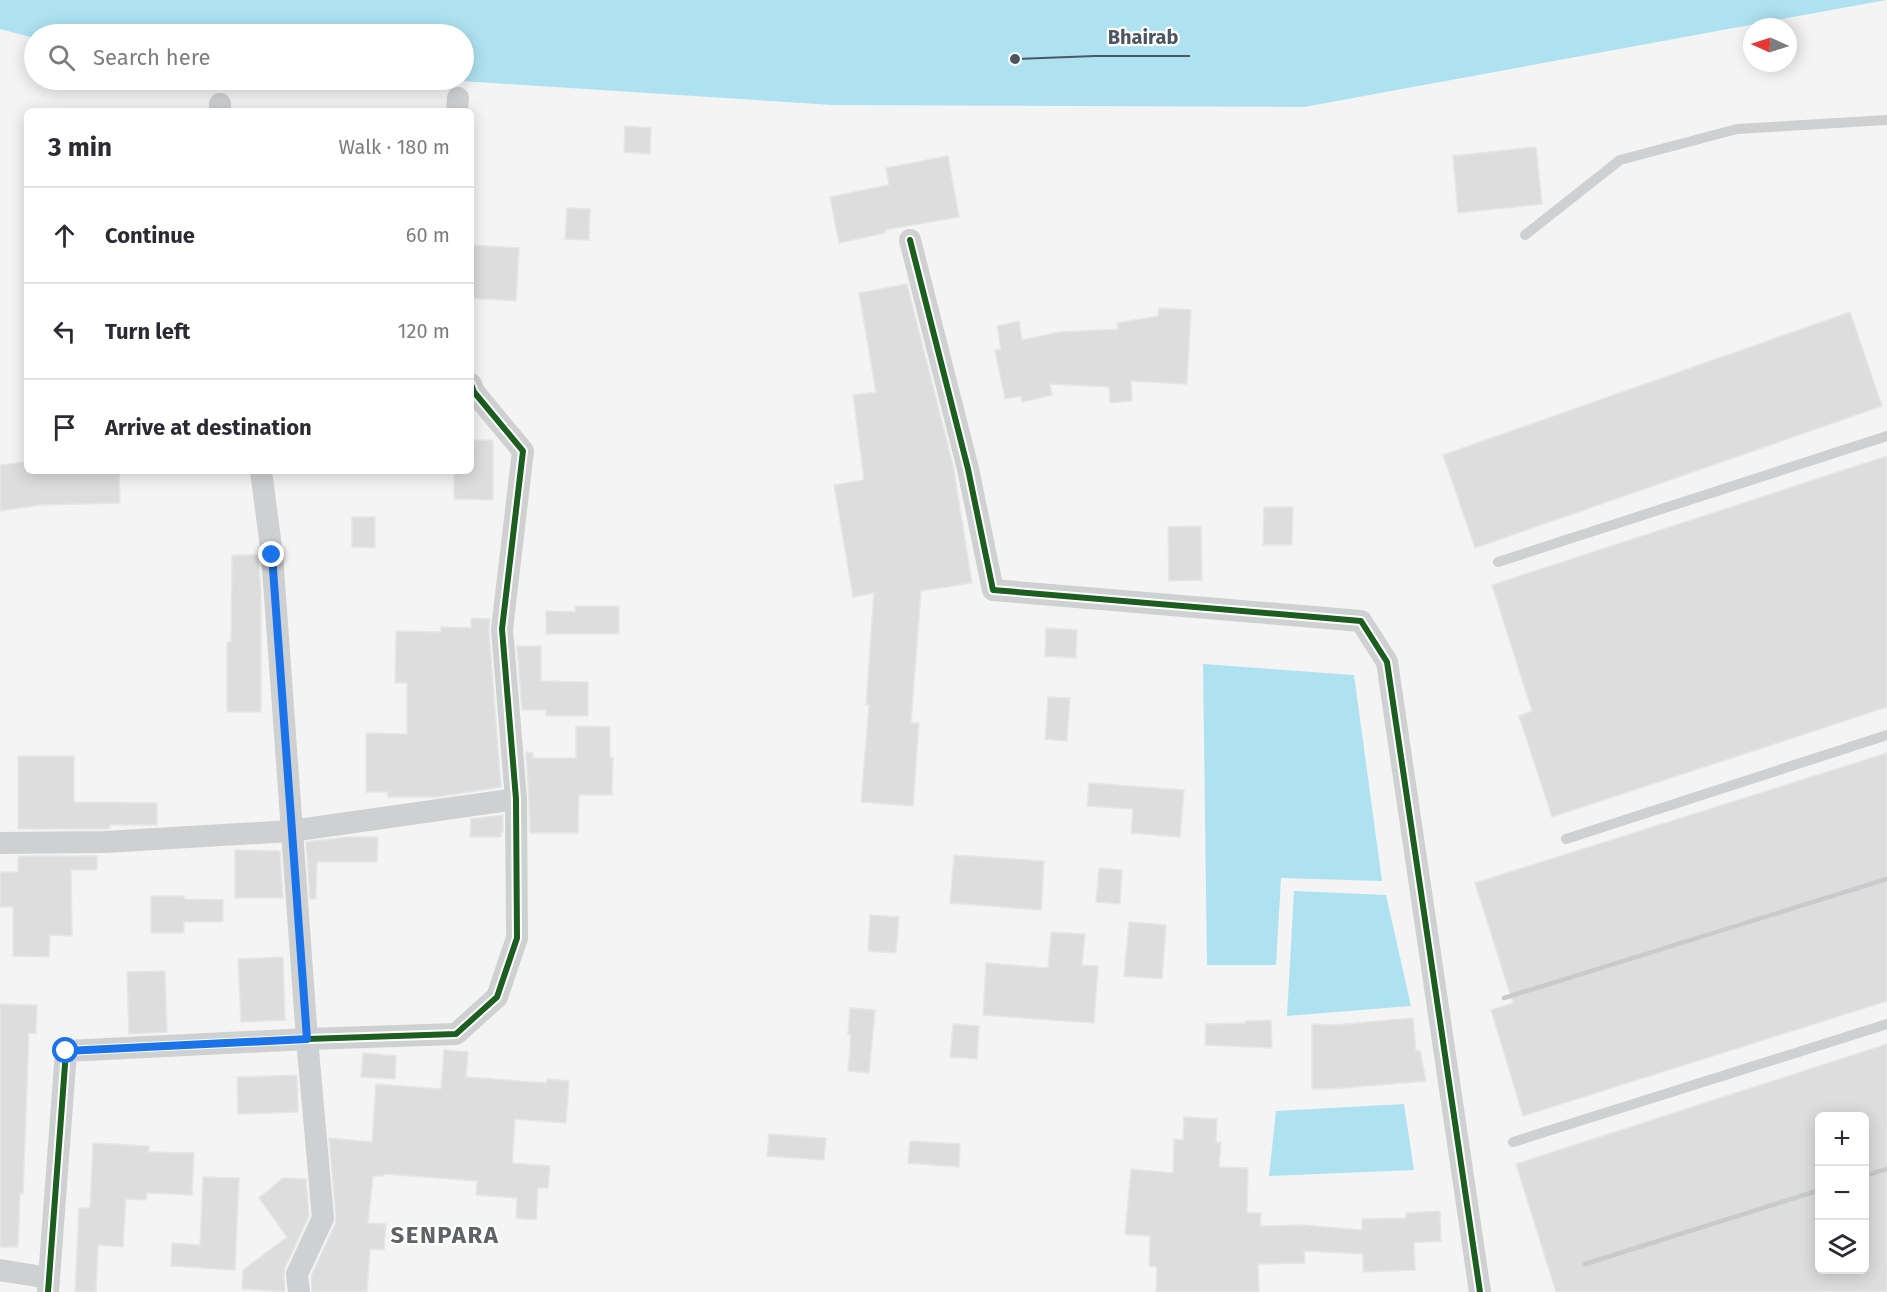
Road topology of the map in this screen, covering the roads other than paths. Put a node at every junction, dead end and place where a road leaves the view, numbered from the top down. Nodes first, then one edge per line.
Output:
1 (1887, 120) edge
2 (1525, 234) dead end
3 (910, 240) dead end
4 (474, 392) edge
5 (1887, 436) edge
6 (261, 474) edge
7 (1498, 562) dead end
8 (1887, 735) edge
9 (516, 799) junction
10 (291, 831) junction
11 (1566, 839) dead end
12 (0, 843) edge
13 (1887, 1024) edge
14 (307, 1039) junction
15 (1513, 1142) dead end
16 (0, 1270) edge
17 (48, 1285) edge
18 (299, 1292) edge
19 (1480, 1292) edge

1 - 2 lane
3 - 19 street
4 - 9 street
5 - 7 lane
6 - 10 street
8 - 11 lane
9 - 10 street
9 - 14 street
10 - 12 street
10 - 14 street
13 - 15 lane
14 - 17 street
14 - 18 street
16 - 17 street

